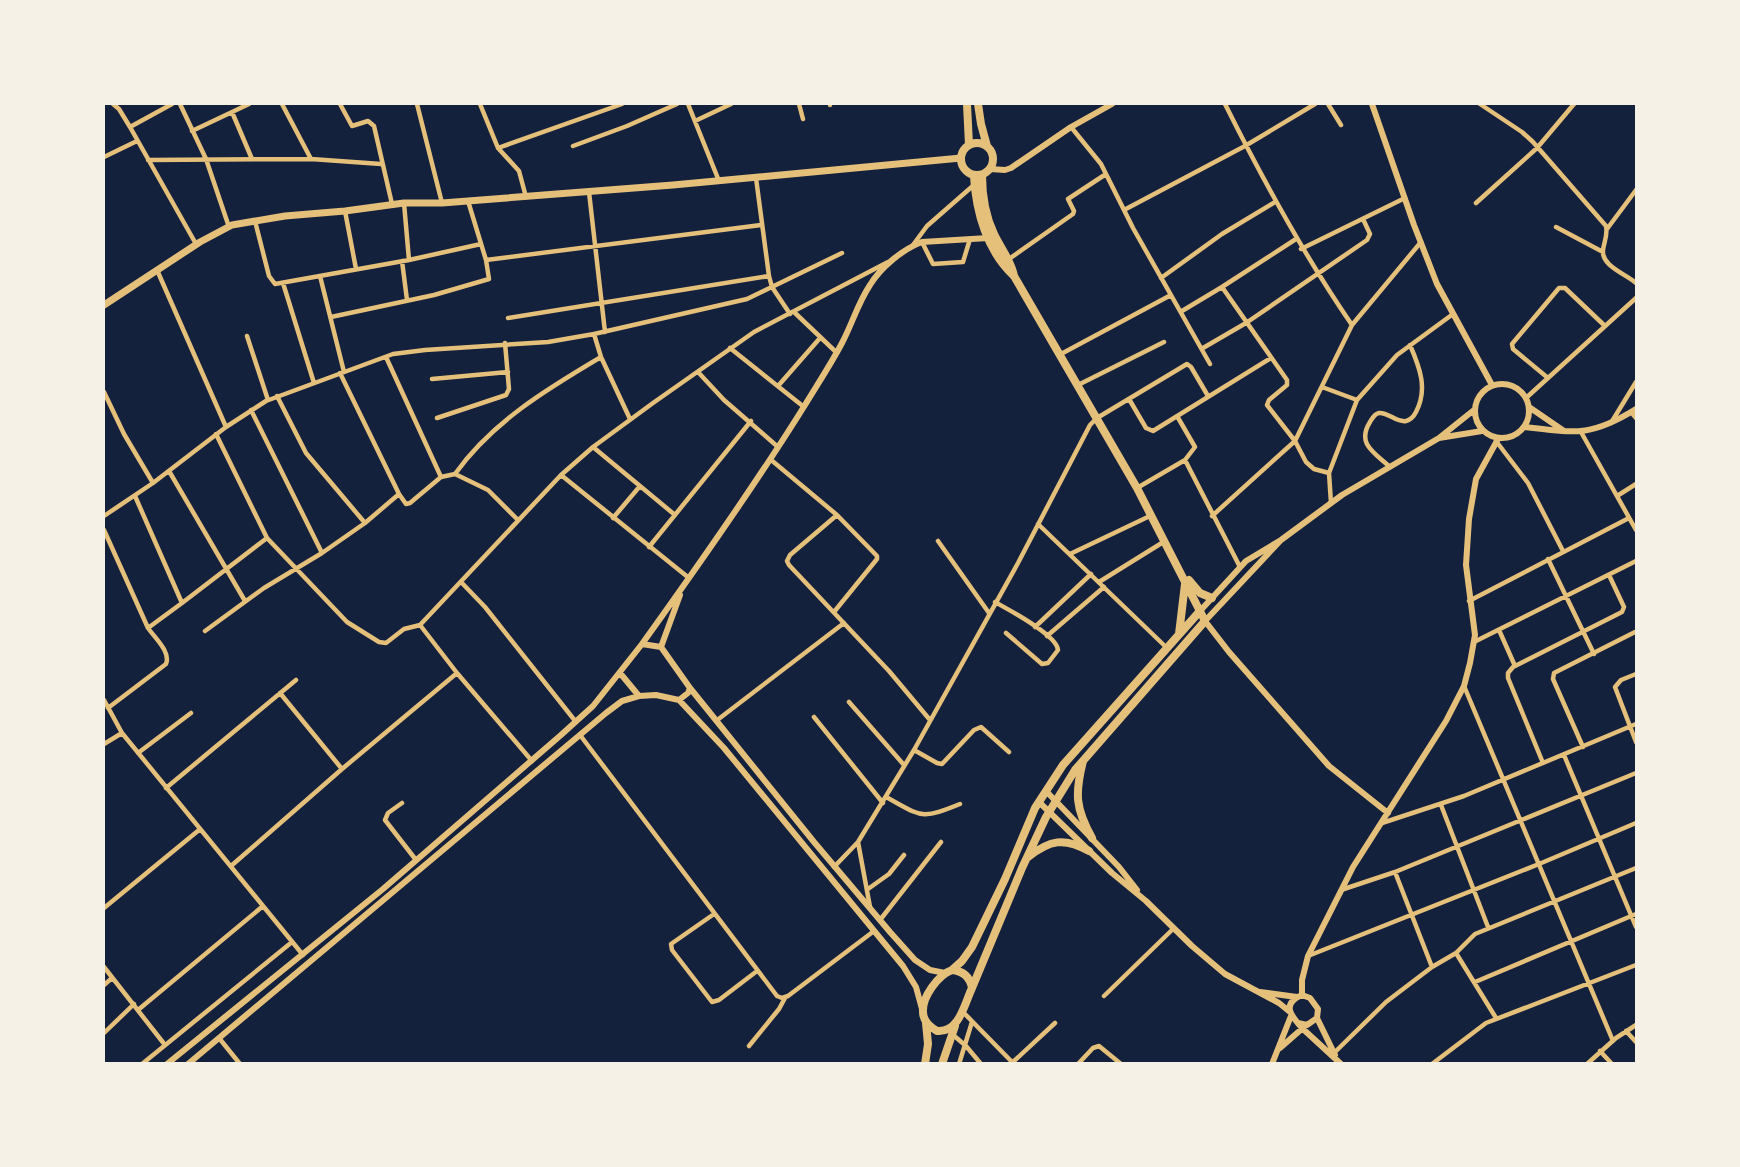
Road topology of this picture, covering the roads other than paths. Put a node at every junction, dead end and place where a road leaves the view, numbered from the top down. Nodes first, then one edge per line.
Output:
1 (114, 104) edge
2 (172, 104) edge
3 (180, 104) edge
4 (249, 104) edge
5 (282, 104) edge
6 (340, 104) edge
7 (417, 104) edge
8 (489, 104) edge
9 (622, 104) edge
10 (677, 104) edge
11 (688, 104) edge
12 (731, 104) edge
13 (799, 104) edge
14 (967, 104) edge
15 (978, 104) edge
16 (1112, 104) edge
17 (1225, 104) edge
18 (1315, 104) edge
19 (1328, 104) edge
20 (1372, 104) edge
21 (1480, 104) edge
22 (1574, 104) edge
23 (481, 105) edge
24 (232, 112) junction
25 (803, 119) dead end
26 (695, 121) junction
27 (1341, 125) dead end
28 (129, 127) junction
29 (1071, 127) junction
30 (192, 131) junction
31 (137, 141) junction
32 (969, 145) junction
33 (573, 146) dead end
34 (987, 146) junction
35 (1245, 146) junction
36 (498, 148) junction
37 (1537, 148) junction
38 (104, 157) edge
39 (961, 158) junction
40 (206, 159) junction
41 (252, 159) junction
42 (311, 159) junction
43 (148, 160) junction
44 (381, 164) junction
45 (990, 169) junction
46 (1106, 174) junction
47 (756, 178) junction
48 (977, 178) junction
49 (720, 181) junction
50 (1636, 190) edge
51 (589, 192) junction
52 (526, 197) junction
53 (1405, 198) junction
54 (468, 201) junction
55 (404, 202) junction
56 (1275, 202) junction
57 (442, 203) junction
58 (1476, 203) dead end
59 (392, 204) junction
60 (1124, 210) junction
61 (345, 211) junction
62 (1363, 219) junction
63 (255, 221) junction
64 (761, 225) junction
65 (229, 227) junction
66 (1556, 227) dead end
67 (1607, 229) junction
68 (988, 238) junction
69 (970, 239) junction
70 (1296, 239) junction
71 (922, 242) junction
72 (1421, 242) junction
73 (196, 244) junction
74 (481, 244) junction
75 (913, 245) junction
76 (594, 246) junction
77 (1301, 249) junction
78 (1603, 252) junction
79 (842, 253) dead end
80 (898, 256) junction
81 (1008, 259) junction
82 (409, 260) junction
83 (486, 260) junction
84 (402, 261) junction
85 (356, 269) junction
86 (157, 270) junction
87 (1317, 274) junction
88 (320, 276) junction
89 (769, 276) junction
90 (1014, 276) junction
91 (1161, 278) junction
92 (283, 283) junction
93 (1636, 283) edge
94 (772, 287) junction
95 (1222, 287) junction
96 (1171, 296) junction
97 (1636, 298) edge
98 (407, 300) junction
99 (601, 302) junction
100 (104, 306) edge
101 (1182, 311) junction
102 (792, 313) junction
103 (1454, 314) junction
104 (331, 317) junction
105 (508, 318) dead end
106 (1246, 323) junction
107 (1352, 325) junction
108 (1605, 326) junction
109 (605, 332) junction
110 (594, 334) junction
111 (247, 336) dead end
112 (820, 338) junction
113 (1164, 342) dead end
114 (506, 344) junction
115 (1410, 345) junction
116 (730, 348) junction
117 (1203, 348) junction
118 (837, 353) junction
119 (1061, 354) junction
120 (386, 357) junction
121 (601, 357) junction
122 (1271, 358) junction
123 (1210, 364) dead end
124 (508, 372) junction
125 (698, 372) junction
126 (342, 373) junction
127 (1548, 378) junction
128 (432, 379) dead end
129 (1636, 382) edge
130 (314, 383) junction
131 (1078, 385) junction
132 (1492, 385) junction
133 (778, 386) junction
134 (1322, 387) junction
135 (104, 392) edge
136 (277, 396) junction
137 (1208, 396) junction
138 (1526, 398) junction
139 (1129, 399) junction
140 (268, 400) junction
141 (1357, 400) junction
142 (804, 407) junction
143 (1529, 407) junction
144 (251, 410) junction
145 (1474, 410) junction
146 (1634, 411) edge
147 (1177, 416) junction
148 (437, 418) dead end
149 (1097, 418) junction
150 (1636, 418) edge
151 (630, 419) junction
152 (751, 422) junction
153 (1610, 424) junction
154 (226, 427) junction
155 (1525, 427) junction
156 (1482, 431) junction
157 (1565, 432) junction
158 (1581, 432) junction
159 (216, 434) junction
160 (1438, 438) junction
161 (1497, 440) junction
162 (1295, 441) junction
163 (593, 447) junction
164 (778, 447) junction
165 (770, 459) junction
166 (1185, 460) junction
167 (1390, 467) junction
168 (169, 471) junction
169 (1329, 473) junction
170 (455, 474) junction
171 (561, 475) junction
172 (441, 477) junction
173 (153, 483) junction
174 (1636, 484) edge
175 (640, 486) junction
176 (1137, 488) junction
177 (399, 494) junction
178 (135, 496) junction
179 (1617, 496) junction
180 (1331, 503) junction
181 (675, 515) junction
182 (837, 515) junction
183 (1152, 515) junction
184 (104, 516) edge
185 (1212, 516) junction
186 (613, 518) junction
187 (1629, 518) junction
188 (518, 520) junction
189 (365, 523) junction
190 (1038, 524) junction
191 (104, 530) edge
192 (1636, 531) edge
193 (267, 538) junction
194 (1281, 540) junction
195 (938, 541) dead end
196 (1165, 541) junction
197 (649, 547) junction
198 (1563, 551) junction
199 (322, 553) junction
200 (1070, 554) junction
201 (1548, 559) junction
202 (1636, 561) edge
203 (1178, 567) junction
204 (1240, 567) junction
205 (228, 569) junction
206 (296, 569) junction
207 (1091, 574) junction
208 (1609, 575) junction
209 (689, 578) junction
210 (1185, 580) junction
211 (461, 582) junction
212 (1101, 585) junction
213 (683, 586) junction
214 (1567, 596) junction
215 (1212, 598) junction
216 (245, 601) junction
217 (1469, 601) junction
218 (995, 602) junction
219 (182, 603) junction
220 (1200, 611) junction
221 (834, 612) junction
222 (989, 613) junction
223 (1205, 621) junction
224 (844, 623) junction
225 (420, 625) junction
226 (1035, 627) junction
227 (148, 628) junction
228 (1499, 630) junction
229 (205, 631) dead end
230 (1635, 632) edge
231 (1006, 633) dead end
232 (1584, 633) junction
233 (1047, 636) junction
234 (1179, 636) junction
235 (1474, 642) junction
236 (642, 644) junction
237 (662, 647) junction
238 (1168, 649) junction
239 (1594, 654) junction
240 (1515, 666) junction
241 (457, 673) junction
242 (620, 673) junction
243 (1636, 674) edge
244 (296, 680) dead end
245 (1464, 686) junction
246 (690, 688) junction
247 (280, 693) junction
248 (639, 696) junction
249 (104, 700) edge
250 (679, 700) junction
251 (849, 702) dead end
252 (108, 708) junction
253 (191, 712) dead end
254 (814, 717) dead end
255 (930, 720) junction
256 (716, 721) junction
257 (576, 722) junction
258 (1636, 724) edge
259 (1630, 727) junction
260 (122, 733) junction
261 (580, 735) junction
262 (1636, 742) edge
263 (104, 744) edge
264 (1583, 747) junction
265 (914, 750) junction
266 (1009, 752) dead end
267 (138, 753) junction
268 (1564, 754) junction
269 (1084, 759) junction
270 (531, 761) junction
271 (1544, 763) junction
272 (904, 765) junction
273 (342, 769) junction
274 (1636, 773) edge
275 (1504, 779) junction
276 (166, 788) junction
277 (1046, 791) junction
278 (1582, 796) junction
279 (886, 797) junction
280 (1056, 801) junction
281 (1039, 802) junction
282 (402, 803) dead end
283 (883, 803) junction
284 (960, 804) dead end
285 (1441, 805) junction
286 (1049, 812) junction
287 (1388, 813) junction
288 (1521, 821) junction
289 (1382, 823) junction
290 (1636, 823) edge
291 (200, 830) junction
292 (1092, 838) junction
293 (1600, 839) junction
294 (858, 842) junction
295 (941, 842) dead end
296 (1457, 847) junction
297 (1089, 851) junction
298 (904, 855) dead end
299 (1027, 858) junction
300 (416, 860) junction
301 (1539, 864) junction
302 (231, 866) junction
303 (834, 867) junction
304 (1636, 868) edge
305 (1395, 872) junction
306 (1615, 877) junction
307 (868, 889) junction
308 (1341, 890) junction
309 (1475, 890) junction
310 (1146, 901) junction
311 (1555, 902) junction
312 (263, 906) junction
313 (104, 908) edge
314 (871, 909) junction
315 (714, 914) junction
316 (1412, 915) junction
317 (1634, 915) edge
318 (880, 920) junction
319 (1488, 927) junction
320 (1636, 927) edge
321 (1173, 929) junction
322 (874, 931) junction
323 (1571, 941) junction
324 (292, 942) junction
325 (1456, 953) junction
326 (303, 954) junction
327 (1308, 956) junction
328 (1636, 964) edge
329 (104, 967) edge
330 (1432, 967) junction
331 (757, 971) junction
332 (949, 972) junction
333 (112, 978) junction
334 (1475, 982) junction
335 (1589, 984) junction
336 (104, 985) edge
337 (972, 988) junction
338 (1256, 992) junction
339 (1104, 996) dead end
340 (1300, 996) junction
341 (784, 998) junction
342 (134, 1004) junction
343 (138, 1010) junction
344 (962, 1011) junction
345 (923, 1013) junction
346 (1290, 1014) junction
347 (1317, 1018) junction
348 (1496, 1018) junction
349 (926, 1022) junction
350 (972, 1022) junction
351 (1055, 1023) dead end
352 (956, 1024) junction
353 (1636, 1025) edge
354 (1302, 1026) junction
355 (1626, 1031) junction
356 (104, 1033) edge
357 (952, 1034) junction
358 (219, 1038) junction
359 (1613, 1041) junction
360 (1636, 1042) edge
361 (165, 1045) junction
362 (748, 1046) dead end
363 (966, 1046) junction
364 (1278, 1051) junction
365 (1600, 1051) junction
366 (1338, 1058) edge
367 (1013, 1063) edge
368 (142, 1064) edge
369 (167, 1064) edge
370 (188, 1064) edge
371 (240, 1064) edge
372 (926, 1064) edge
373 (942, 1064) edge
374 (959, 1064) edge
375 (981, 1064) edge
376 (1078, 1064) edge
377 (1121, 1064) edge
378 (1272, 1064) edge
379 (1432, 1064) edge
380 (1587, 1064) edge
381 (1612, 1064) edge

1 - 28 street
2 - 28 street
3 - 30 street
4 - 24 street
5 - 42 street
6 - 44 street
7 - 57 street
8 - 23 street
9 - 36 street
10 - 33 street
11 - 26 street
12 - 26 street
13 - 25 street
14 - 32 main road
15 - 34 main road
16 - 29 street
17 - 35 street
18 - 35 street
19 - 27 street
20 - 53 street
21 - 37 street
22 - 37 street
23 - 36 street
24 - 30 street
24 - 41 street
26 - 49 street
28 - 31 street
29 - 45 street
29 - 46 street
30 - 40 street
31 - 38 street
31 - 43 street
32 - 34 main road
32 - 39 main road
34 - 45 main road
35 - 56 street
35 - 60 street
36 - 52 street
37 - 58 street
37 - 67 street
39 - 47 main road
39 - 48 main road
40 - 41 street
40 - 43 street
40 - 65 street
41 - 42 street
42 - 44 street
43 - 73 street
44 - 59 street
45 - 48 main road
46 - 60 street
46 - 81 street
47 - 49 main road
47 - 64 street
48 - 68 main road
48 - 75 street
48 - 81 main road
49 - 51 main road
50 - 67 street
51 - 52 main road
51 - 76 street
52 - 54 main road
53 - 62 street
53 - 72 street
54 - 57 main road
54 - 74 street
55 - 57 main road
55 - 59 main road
55 - 82 street
56 - 70 street
56 - 91 street
59 - 61 main road
60 - 91 street
61 - 63 main road
61 - 85 street
62 - 77 street
62 - 87 street
63 - 65 main road
63 - 92 street
64 - 76 street
64 - 89 street
65 - 73 main road
66 - 78 street
67 - 78 street
68 - 69 street
68 - 90 main road
69 - 71 street
69 - 71 street
70 - 77 street
70 - 95 street
71 - 75 street
72 - 103 street
72 - 107 street
73 - 86 main road
74 - 82 street
74 - 83 street
75 - 80 street
76 - 83 street
76 - 99 street
77 - 87 street
78 - 93 street
79 - 94 street
80 - 102 street
80 - 118 street
81 - 90 main road
82 - 84 street
83 - 98 street
84 - 85 street
84 - 98 street
85 - 88 street
86 - 100 main road
86 - 154 street
87 - 106 street
87 - 107 street
88 - 92 street
88 - 104 street
89 - 94 street
89 - 99 street
90 - 119 main road
91 - 96 street
92 - 130 street
94 - 102 street
94 - 109 street
95 - 101 street
95 - 106 street
96 - 101 street
96 - 119 street
97 - 108 street
98 - 104 street
99 - 105 street
99 - 109 street
101 - 117 street
102 - 112 street
102 - 116 street
103 - 115 street
103 - 132 street
104 - 126 street
106 - 117 street
106 - 122 street
107 - 134 street
108 - 127 street
108 - 127 street
109 - 110 street
110 - 114 street
110 - 121 street
111 - 140 street
112 - 118 street
112 - 133 street
113 - 131 street
114 - 120 street
114 - 124 street
115 - 141 street
115 - 167 street
116 - 125 street
116 - 133 street
117 - 123 street
118 - 142 street
119 - 131 main road
120 - 126 street
120 - 172 street
121 - 151 street
121 - 170 street
122 - 137 street
122 - 162 street
124 - 128 street
124 - 148 street
125 - 151 street
125 - 152 street
126 - 130 street
126 - 177 street
127 - 138 street
129 - 153 street
130 - 136 street
131 - 149 main road
132 - 138 street
132 - 145 street
133 - 142 street
134 - 141 street
134 - 162 street
135 - 173 street
136 - 140 street
136 - 189 street
137 - 139 street
137 - 147 street
138 - 143 street
139 - 147 street
139 - 149 street
140 - 144 street
141 - 169 street
142 - 164 street
143 - 155 street
143 - 157 street
144 - 154 street
144 - 199 street
145 - 156 street
145 - 160 street
146 - 150 street
146 - 153 street
147 - 166 street
149 - 176 main road
149 - 190 street
151 - 163 street
152 - 164 street
152 - 181 street
153 - 158 street
154 - 159 street
155 - 157 street
155 - 161 street
156 - 160 street
156 - 161 street
157 - 158 street
158 - 179 street
159 - 168 street
159 - 193 street
160 - 167 street
161 - 198 street
161 - 217 street
162 - 169 street
162 - 185 street
163 - 171 street
163 - 175 street
164 - 165 street
165 - 182 street
165 - 209 street
166 - 176 street
166 - 185 street
167 - 180 street
168 - 173 street
168 - 205 street
169 - 180 street
170 - 172 street
170 - 188 street
171 - 186 street
171 - 188 street
172 - 177 street
173 - 178 street
174 - 179 street
175 - 181 street
175 - 186 street
176 - 183 main road
177 - 189 street
178 - 184 street
178 - 219 street
179 - 187 street
180 - 194 street
181 - 197 street
182 - 221 street
182 - 221 street
183 - 196 main road
183 - 200 street
185 - 204 street
186 - 197 street
187 - 192 street
187 - 198 street
188 - 211 street
189 - 199 street
190 - 200 street
190 - 218 street
191 - 227 street
193 - 205 street
193 - 206 street
194 - 204 street
194 - 223 street
195 - 222 street
196 - 203 main road
196 - 212 street
197 - 209 street
198 - 201 street
199 - 206 street
200 - 207 street
201 - 214 street
201 - 217 street
202 - 208 street
203 - 210 main road
203 - 215 main road
204 - 215 street
205 - 216 street
205 - 219 street
206 - 216 street
206 - 225 street
207 - 212 street
207 - 226 street
208 - 214 street
208 - 232 street
209 - 213 street
210 - 220 main road
210 - 234 main road
211 - 225 street
211 - 257 street
212 - 233 street
212 - 238 street
213 - 236 street
213 - 237 street
214 - 228 street
214 - 232 street
215 - 220 street
216 - 229 street
217 - 235 street
218 - 222 street
218 - 226 street
219 - 227 street
220 - 223 main road
220 - 234 main road
221 - 224 street
222 - 255 street
223 - 269 main road
223 - 287 street
224 - 255 street
224 - 256 street
225 - 241 street
226 - 233 street
227 - 252 street
228 - 235 street
228 - 240 street
230 - 239 street
231 - 233 street
232 - 239 street
232 - 240 street
234 - 238 main road
235 - 245 street
236 - 237 street
236 - 242 street
237 - 246 street
238 - 277 main road
239 - 264 street
240 - 271 street
241 - 270 street
241 - 273 street
242 - 248 street
242 - 257 street
243 - 259 street
244 - 247 street
245 - 275 street
245 - 287 street
246 - 250 street
246 - 256 street
247 - 273 street
247 - 276 street
248 - 250 street
248 - 261 street
249 - 252 street
250 - 322 street
251 - 272 street
252 - 260 street
253 - 267 street
254 - 283 street
255 - 265 street
256 - 303 street
257 - 270 street
258 - 259 street
259 - 262 street
259 - 264 street
260 - 263 street
260 - 267 street
261 - 315 street
261 - 358 street
264 - 268 street
265 - 266 street
265 - 272 street
267 - 276 street
268 - 271 street
268 - 278 street
269 - 280 main road
269 - 292 main road
270 - 300 street
271 - 275 street
272 - 279 street
273 - 302 street
274 - 278 street
275 - 285 street
275 - 288 street
276 - 291 street
277 - 280 street
277 - 281 main road
278 - 288 street
278 - 293 street
279 - 283 street
279 - 284 street
280 - 286 main road
280 - 292 street
281 - 286 street
281 - 332 main road
282 - 300 street
283 - 294 street
285 - 289 street
285 - 296 street
286 - 297 street
286 - 299 main road
287 - 289 street
288 - 296 street
288 - 301 street
289 - 308 street
290 - 293 street
291 - 302 street
291 - 313 street
292 - 310 street
293 - 301 street
293 - 306 street
294 - 303 street
294 - 307 street
295 - 318 street
296 - 305 street
296 - 309 street
297 - 299 main road
297 - 310 street
298 - 307 street
299 - 337 main road
300 - 326 street
301 - 309 street
301 - 311 street
302 - 312 street
303 - 314 street
304 - 306 street
305 - 308 street
305 - 316 street
306 - 311 street
306 - 317 street
307 - 314 street
308 - 327 street
309 - 316 street
309 - 319 street
310 - 321 street
311 - 319 street
311 - 323 street
312 - 324 street
312 - 343 street
314 - 318 street
315 - 331 street
315 - 331 street
316 - 327 street
316 - 330 street
317 - 320 street
317 - 323 street
318 - 332 street
319 - 325 street
321 - 338 street
321 - 339 street
322 - 341 street
322 - 345 street
323 - 334 street
323 - 335 street
324 - 326 street
324 - 361 street
325 - 330 street
325 - 334 street
326 - 369 street
327 - 340 street
328 - 335 street
329 - 333 street
330 - 366 street
331 - 341 street
332 - 337 main road
332 - 345 main road
333 - 336 street
333 - 342 street
334 - 348 street
335 - 348 street
335 - 359 street
337 - 344 main road
338 - 340 street
338 - 346 street
340 - 346 street
340 - 347 street
341 - 362 street
342 - 343 street
342 - 356 street
343 - 361 street
344 - 350 street
344 - 352 main road
345 - 349 main road
346 - 354 street
346 - 364 street
347 - 354 street
347 - 366 street
348 - 379 street
349 - 352 main road
349 - 372 main road
350 - 363 street
350 - 367 street
351 - 367 street
352 - 357 main road
353 - 355 street
354 - 364 street
354 - 366 street
355 - 359 street
355 - 360 street
357 - 363 street
357 - 373 main road
358 - 370 street
358 - 371 street
359 - 365 street
361 - 368 street
363 - 374 street
363 - 375 street
364 - 378 street
365 - 380 street
365 - 381 street
376 - 377 street

